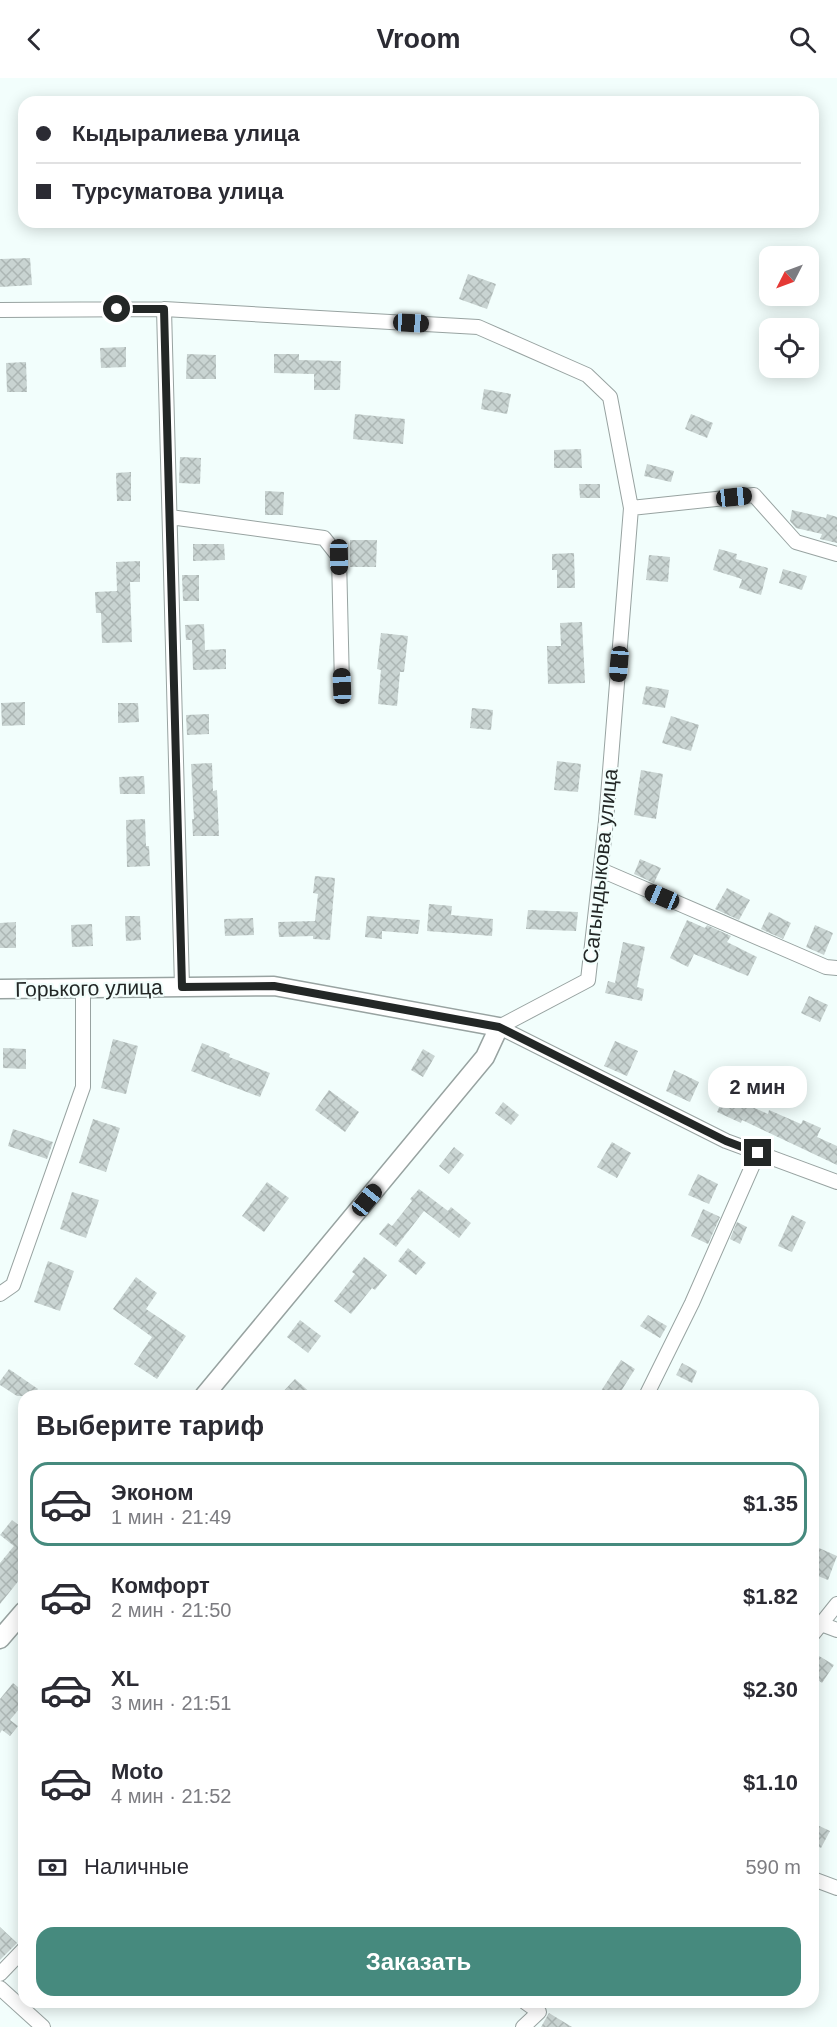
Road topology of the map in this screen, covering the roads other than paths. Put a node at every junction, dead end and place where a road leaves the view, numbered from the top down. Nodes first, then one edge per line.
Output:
1 (164, 309) junction
2 (0, 310) edge
3 (631, 508) junction
4 (170, 517) junction
5 (837, 554) edge
6 (342, 686) dead end
7 (601, 870) junction
8 (837, 968) edge
9 (182, 987) junction
10 (0, 988) edge
11 (83, 988) junction
12 (499, 1027) junction
13 (758, 1153) junction
14 (837, 1182) edge
15 (0, 1294) edge
16 (209, 1390) edge
17 (649, 1390) edge
18 (837, 1604) edge
19 (18, 1618) edge
20 (819, 1626) edge
21 (819, 1629) edge
22 (837, 1630) edge
23 (0, 1639) edge
24 (819, 1881) edge
25 (837, 1888) edge
26 (18, 1955) edge
27 (0, 1974) edge
28 (0, 1988) edge
29 (18, 2004) edge
30 (22, 2008) edge
31 (533, 2008) edge
32 (43, 2027) edge
33 (523, 2027) edge

1 - 2 street
1 - 3 street, Сагындыкова улица
1 - 4 street
3 - 5 street
3 - 7 street, Сагындыкова улица
4 - 6 street
4 - 9 street
7 - 8 street
7 - 12 street, Сагындыкова улица
9 - 11 street, Горького улица
9 - 12 street, Горького улица
10 - 11 street, Горького улица
11 - 15 street
12 - 13 street
12 - 16 street
13 - 14 street
13 - 17 street
18 - 20 street
19 - 23 street
21 - 22 street
24 - 25 street
26 - 27 street
28 - 29 street
30 - 32 street
31 - 33 street

